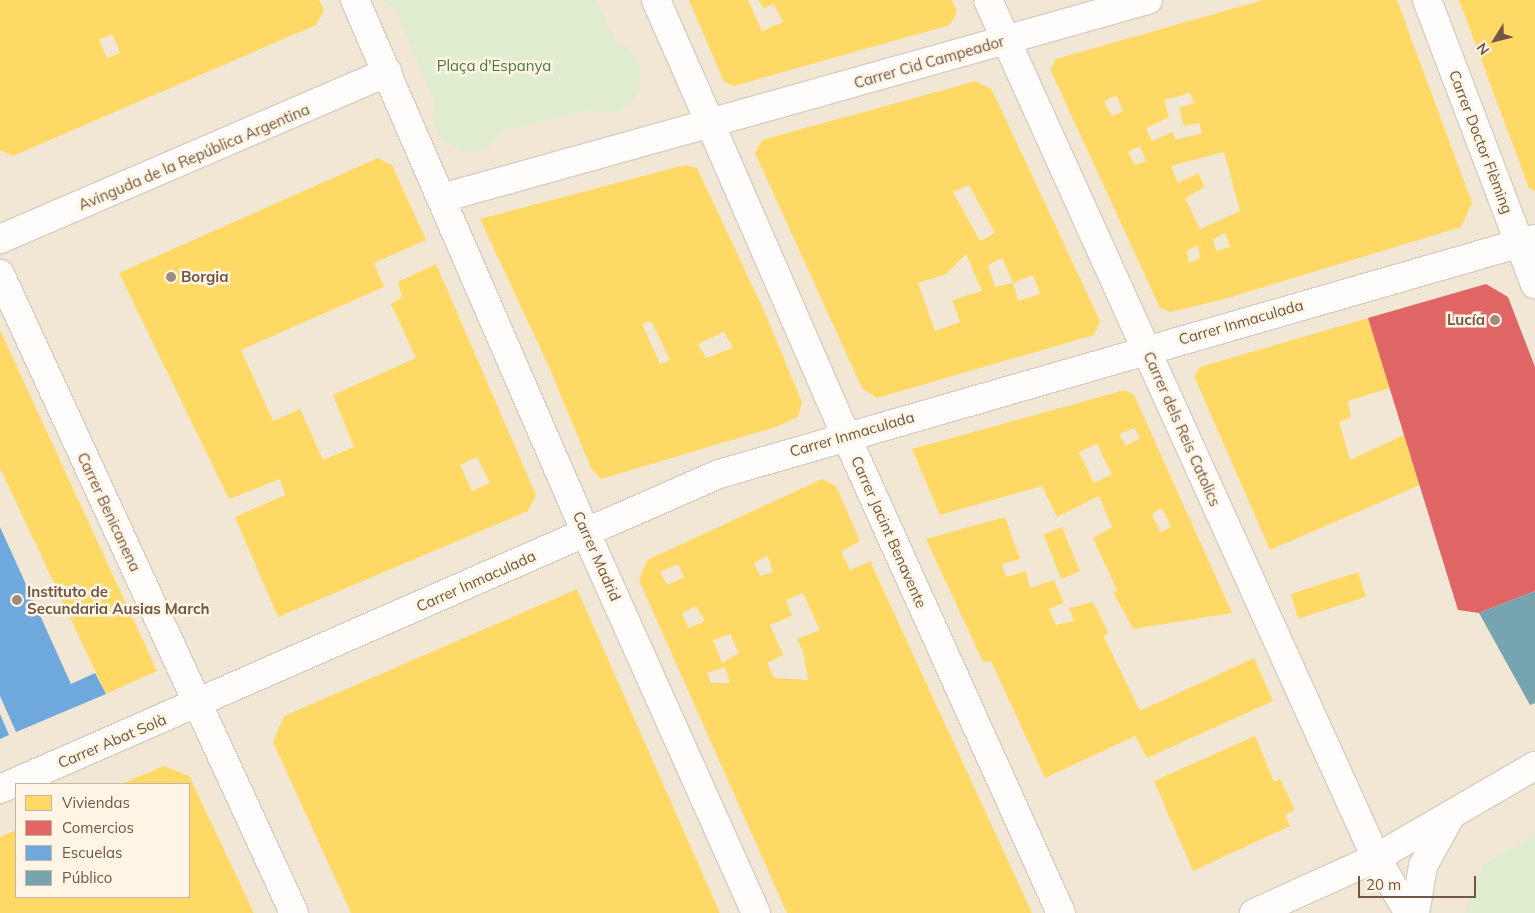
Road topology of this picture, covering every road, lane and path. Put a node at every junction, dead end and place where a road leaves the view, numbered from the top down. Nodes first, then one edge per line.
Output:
1 (355, 0) edge
2 (656, 0) edge
3 (988, 0) edge
4 (1148, 0) edge
5 (1427, 0) edge
6 (1006, 40) junction
7 (388, 72) junction
8 (710, 122) junction
9 (442, 198) junction
10 (0, 239) edge
11 (1527, 241) edge
12 (0, 274) edge
13 (1535, 284) edge
14 (1145, 350) junction
15 (846, 436) junction
16 (586, 533) junction
17 (196, 704) junction
18 (1535, 766) edge
19 (0, 789) edge
20 (1452, 814) junction
21 (1376, 858) junction
22 (294, 913) edge
23 (756, 913) edge
24 (1061, 913) edge
25 (1254, 913) edge
26 (1391, 913) edge
27 (1409, 913) edge
28 (1415, 913) edge

1 - 7 street
2 - 8 street
3 - 6 street, Carrer dels Reis Catolics
4 - 6 street, Carrer Cid Campeador
5 - 11 street, Carrer Doctor Flèming
6 - 8 street, Carrer Cid Campeador
6 - 14 street, Carrer dels Reis Catolics
7 - 9 street
7 - 10 street, Avinguda de la República Argentina
8 - 9 street
8 - 15 street, Carrer Jacint Benavente
9 - 16 street, Carrer Madrid
11 - 13 street, Carrer Doctor Flèming
11 - 14 street, Carrer Inmaculada
12 - 17 street, Carrer Benicanena
14 - 15 street, Carrer Inmaculada
14 - 21 street, Carrer dels Reis Catolics
15 - 16 street, Carrer Inmaculada
15 - 24 street, Carrer Jacint Benavente
16 - 17 street, Carrer Inmaculada
16 - 23 street, Carrer Madrid
17 - 19 street, Carrer Abat Solà
17 - 22 street, Carrer Benicanena
18 - 20 street
20 - 21 street
20 - 28 street
21 - 25 street
21 - 26 street, Carrer dels Reis Catolics
21 - 27 street, Carrer dels Reis Catolics

